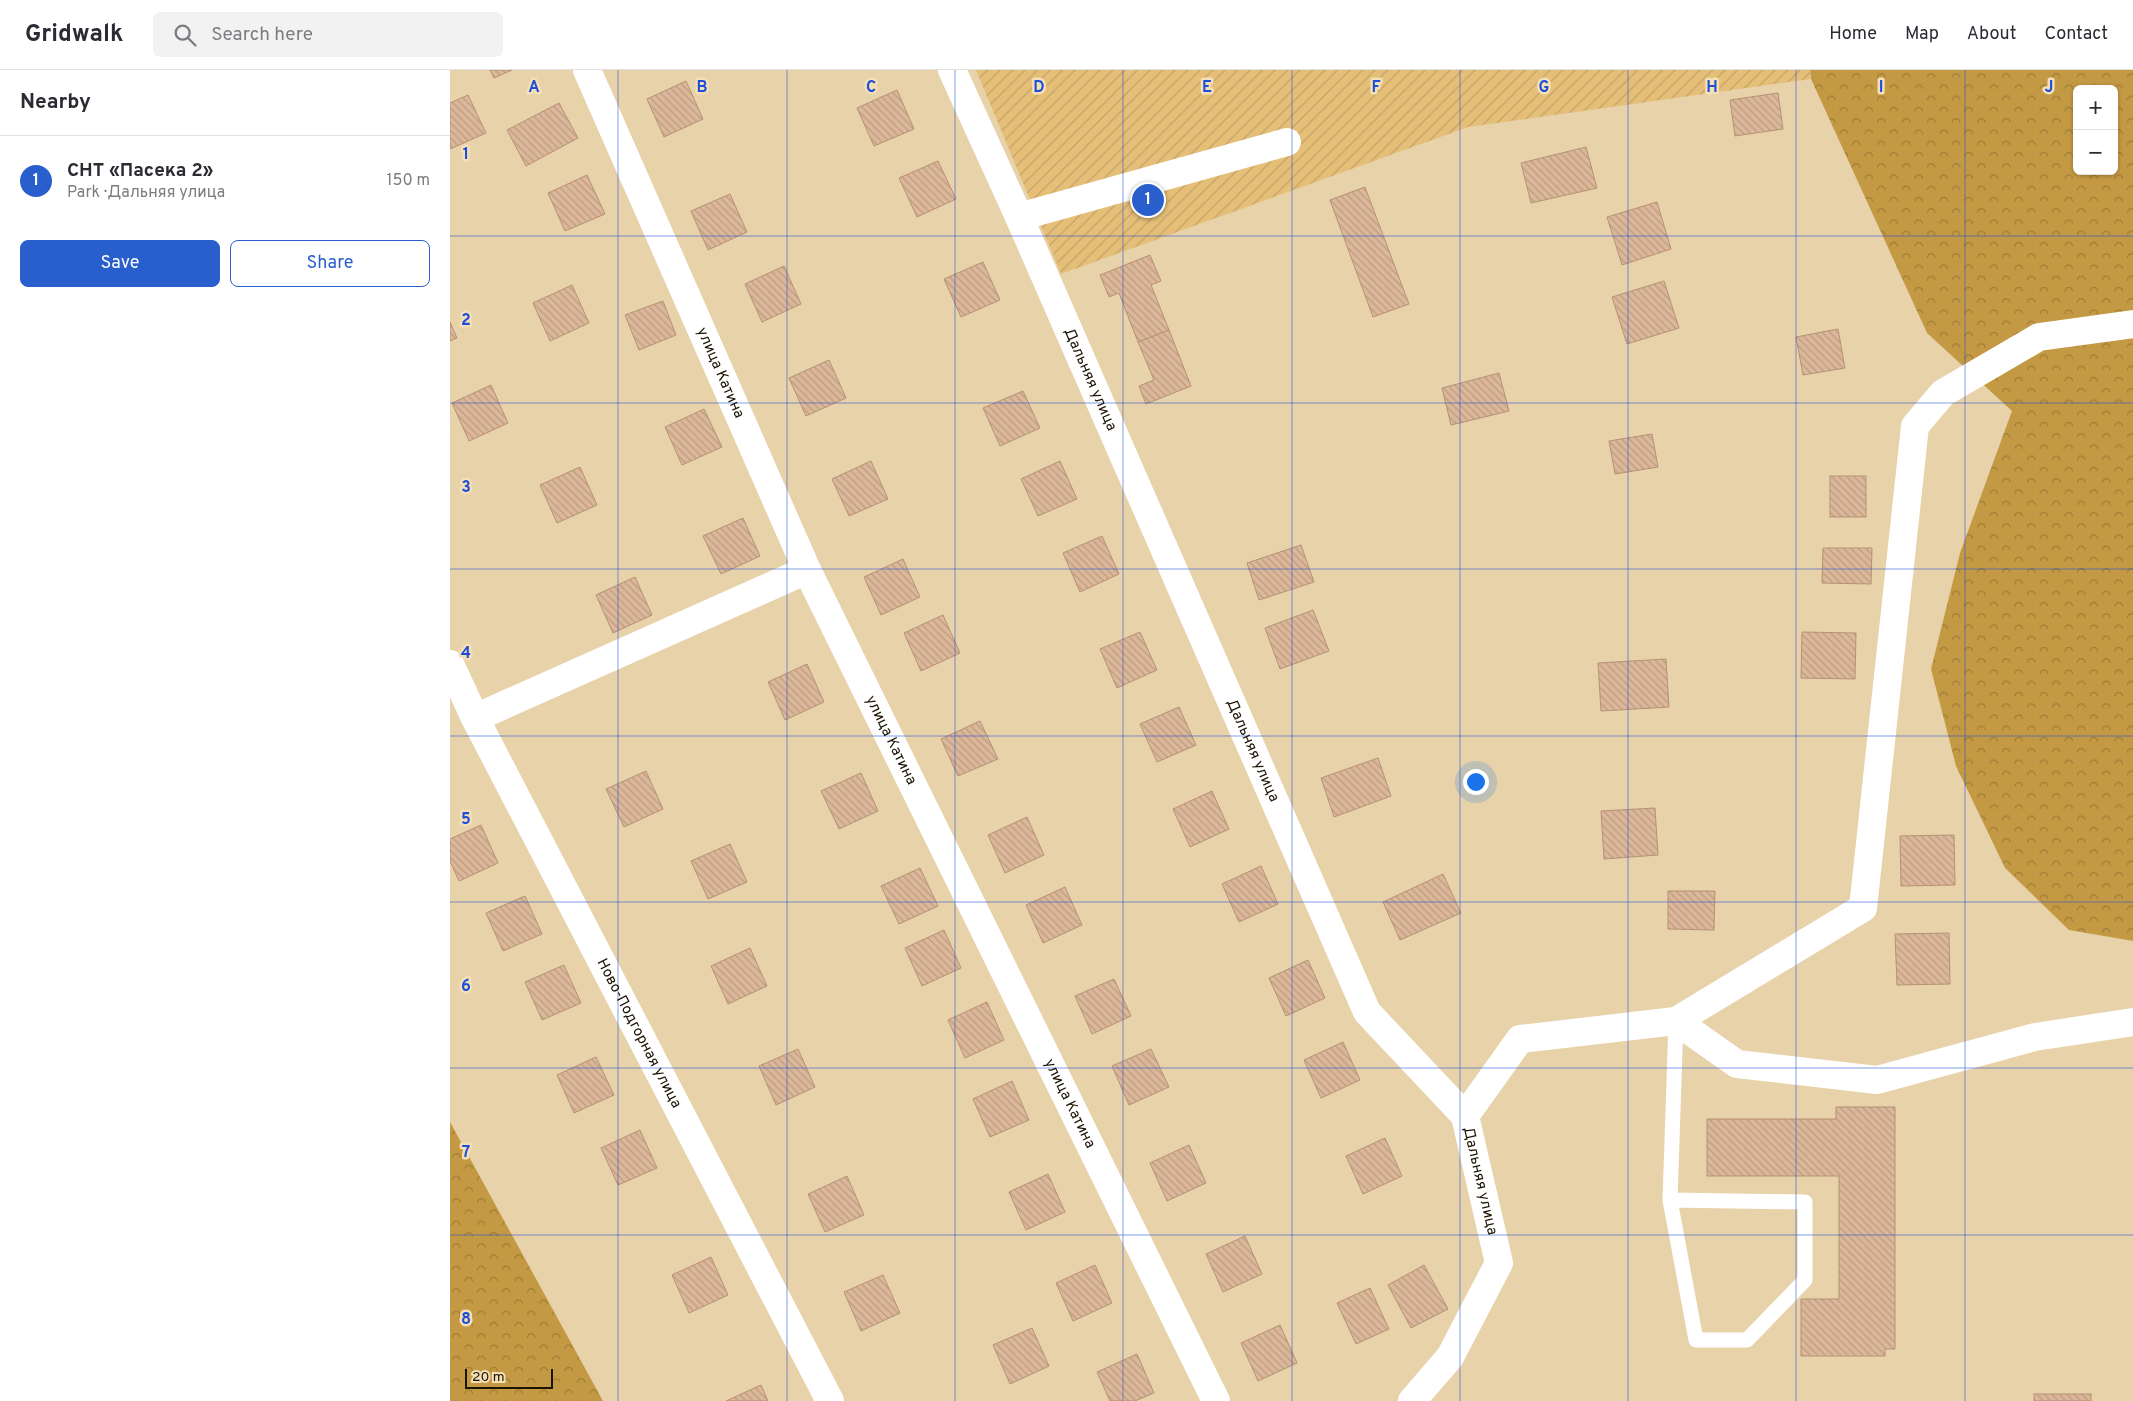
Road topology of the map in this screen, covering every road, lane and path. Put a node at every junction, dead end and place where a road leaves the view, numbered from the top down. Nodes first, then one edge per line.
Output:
1 (587, 70) edge
2 (952, 70) edge
3 (1287, 142) dead end
4 (1019, 217) junction
5 (2133, 324) edge
6 (807, 570) junction
7 (450, 664) edge
8 (475, 718) junction
9 (1676, 1021) junction
10 (2133, 1022) edge
11 (1465, 1116) junction
12 (1670, 1200) junction
13 (830, 1401) edge
14 (1216, 1401) edge
15 (1412, 1401) edge

1 - 6 street, улица Катина
2 - 4 street, Дальняя улица
3 - 4 street
4 - 11 street, Дальняя улица
5 - 9 street
6 - 8 street
6 - 14 street, улица Катина
7 - 8 street, Ново-Подгорная улица
8 - 13 street, Ново-Подгорная улица
9 - 10 street
9 - 11 street
9 - 12 lane
11 - 15 street, Дальняя улица
12 - 12 lane

